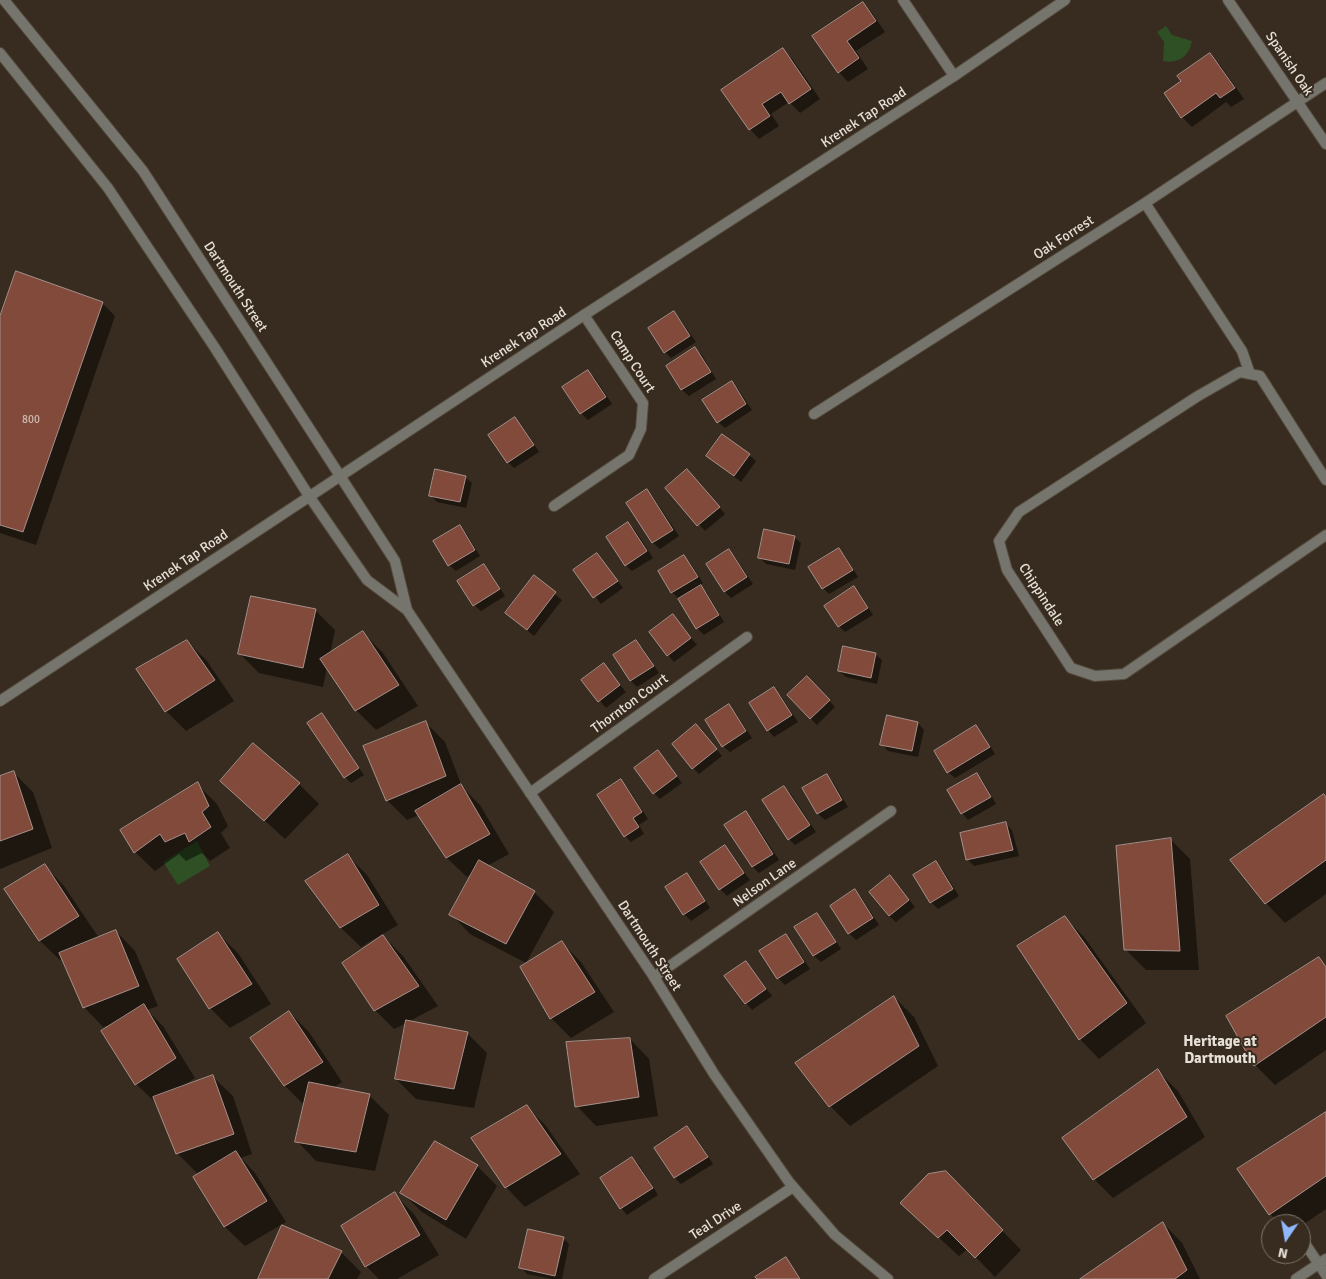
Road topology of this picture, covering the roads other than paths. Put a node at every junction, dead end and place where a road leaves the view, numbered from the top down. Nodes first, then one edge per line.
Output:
1 (4, 0) edge
2 (903, 0) edge
3 (1065, 0) edge
4 (1228, 0) edge
5 (0, 53) edge
6 (954, 76) junction
7 (1326, 83) edge
8 (1298, 102) junction
9 (1326, 144) edge
10 (1145, 203) junction
11 (584, 315) junction
12 (1250, 374) junction
13 (814, 414) dead end
14 (341, 475) junction
15 (1326, 480) edge
16 (309, 496) junction
17 (554, 506) dead end
18 (1326, 535) edge
19 (407, 610) junction
20 (747, 637) dead end
21 (0, 701) edge
22 (530, 793) junction
23 (891, 810) dead end
24 (654, 977) junction
25 (793, 1187) junction
26 (1311, 1249) edge
27 (1322, 1261) edge
28 (1326, 1275) edge
29 (654, 1279) edge
30 (888, 1279) edge
31 (1296, 1279) edge

1 - 14 street, Dartmouth Street
2 - 6 street
3 - 6 street, Krenek Tap Road
4 - 8 street, Spanish Oak
5 - 16 street, Dartmouth Street
6 - 11 street, Krenek Tap Road
7 - 8 street, Oak Forrest
8 - 9 street, Spanish Oak
8 - 10 street, Oak Forrest
10 - 12 street
10 - 13 street, Oak Forrest
11 - 14 street, Krenek Tap Road
11 - 17 street, Camp Court
12 - 15 street
12 - 18 street, Chippindale
14 - 16 street, Krenek Tap Road
14 - 19 street, Dartmouth Street
16 - 19 street, Dartmouth Street
16 - 21 street, Krenek Tap Road
19 - 22 street, Dartmouth Street
20 - 22 street, Thornton Court
22 - 24 street, Dartmouth Street
23 - 24 street, Nelson Lane
24 - 25 street, Dartmouth Street
25 - 29 street, Teal Drive
25 - 30 street, Dartmouth Street
26 - 27 street
27 - 28 street
27 - 31 street

